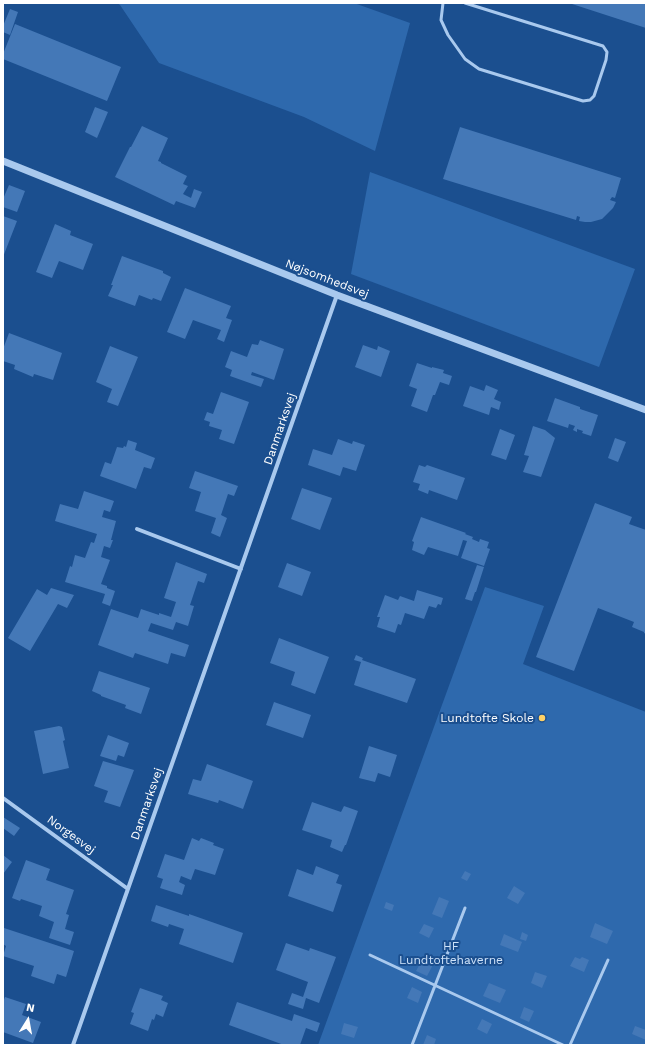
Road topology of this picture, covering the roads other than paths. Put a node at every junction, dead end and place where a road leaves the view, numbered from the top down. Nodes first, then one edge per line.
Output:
1 (443, 3) edge
2 (464, 3) edge
3 (3, 161) edge
4 (337, 295) junction
5 (646, 410) edge
6 (138, 529) dead end
7 (241, 569) junction
8 (3, 798) edge
9 (128, 889) junction
10 (465, 908) dead end
11 (370, 955) dead end
12 (608, 960) dead end
13 (435, 985) junction
14 (73, 1045) edge
15 (412, 1045) edge
16 (563, 1045) edge
17 (570, 1045) edge

1 - 2 lane
3 - 4 street, Nøjsomhedsvej
4 - 5 street, Nøjsomhedsvej
4 - 7 street, Danmarksvej
6 - 7 street
7 - 9 street, Danmarksvej
8 - 9 street, Norgesvej
9 - 14 street, Danmarksvej
10 - 13 lane
11 - 13 lane
12 - 17 lane
13 - 15 lane
13 - 16 lane

